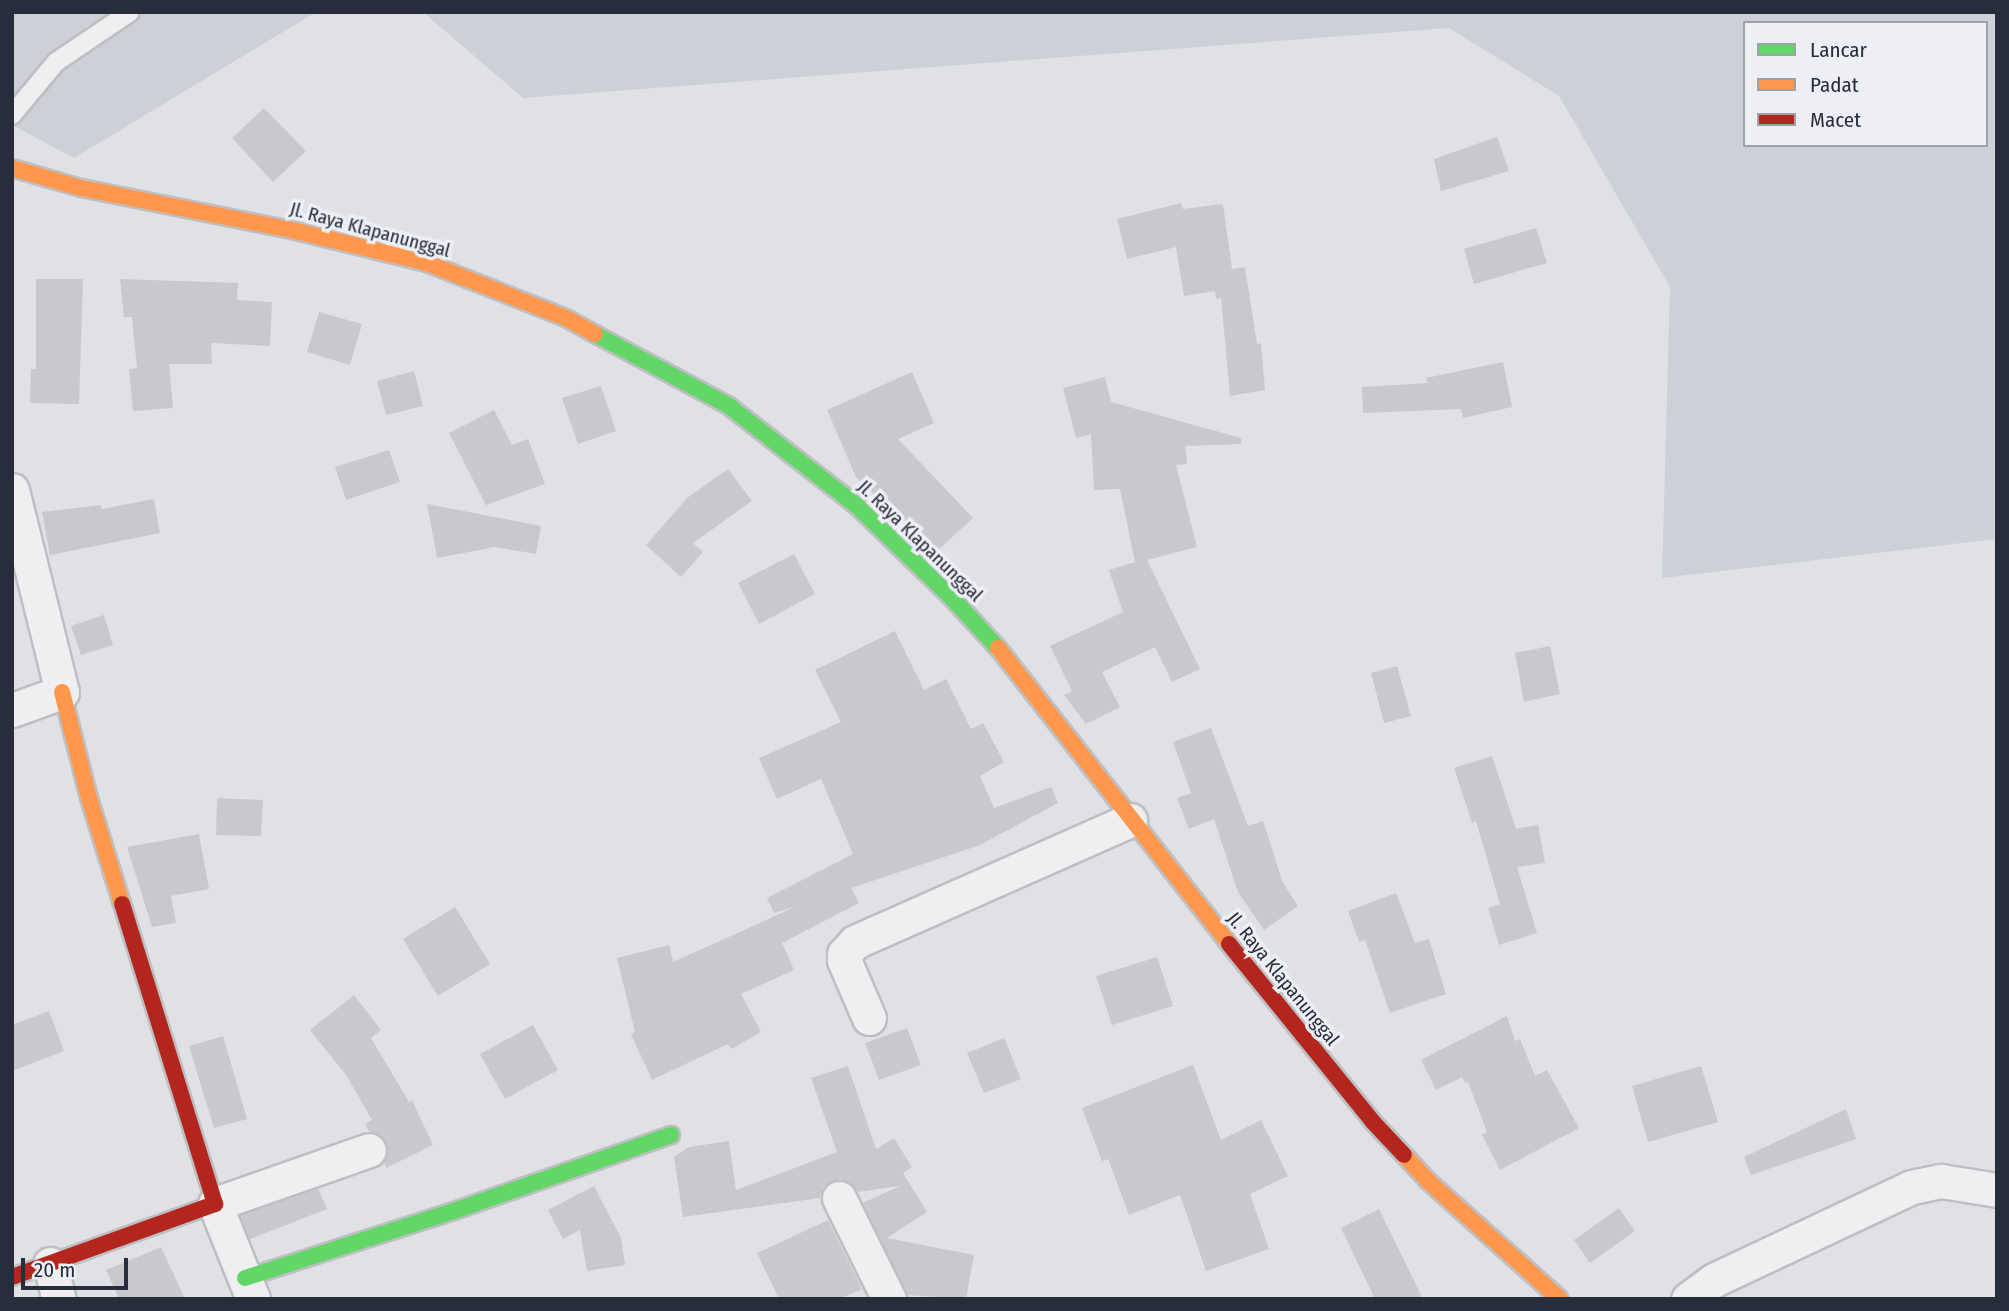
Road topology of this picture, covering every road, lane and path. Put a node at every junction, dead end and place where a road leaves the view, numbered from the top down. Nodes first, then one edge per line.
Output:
1 (130, 12) edge
2 (12, 115) edge
3 (12, 168) edge
4 (12, 490) edge
5 (62, 692) junction
6 (12, 710) edge
7 (1130, 820) junction
8 (869, 1018) dead end
9 (671, 1135) dead end
10 (369, 1150) dead end
11 (1997, 1190) edge
12 (839, 1198) dead end
13 (215, 1204) junction
14 (50, 1264) junction
15 (12, 1277) edge
16 (249, 1288) edge
17 (59, 1299) edge
18 (889, 1299) edge
19 (1560, 1299) edge
20 (1688, 1299) edge

1 - 2 lane
3 - 7 street, Jl. Raya Klapanunggal
4 - 5 street
5 - 6 street
5 - 13 street
7 - 8 street
7 - 19 street, Jl. Raya Klapanunggal
9 - 16 street
10 - 13 street
11 - 20 street
12 - 18 street
13 - 14 street
13 - 16 street
14 - 15 street
14 - 17 street

